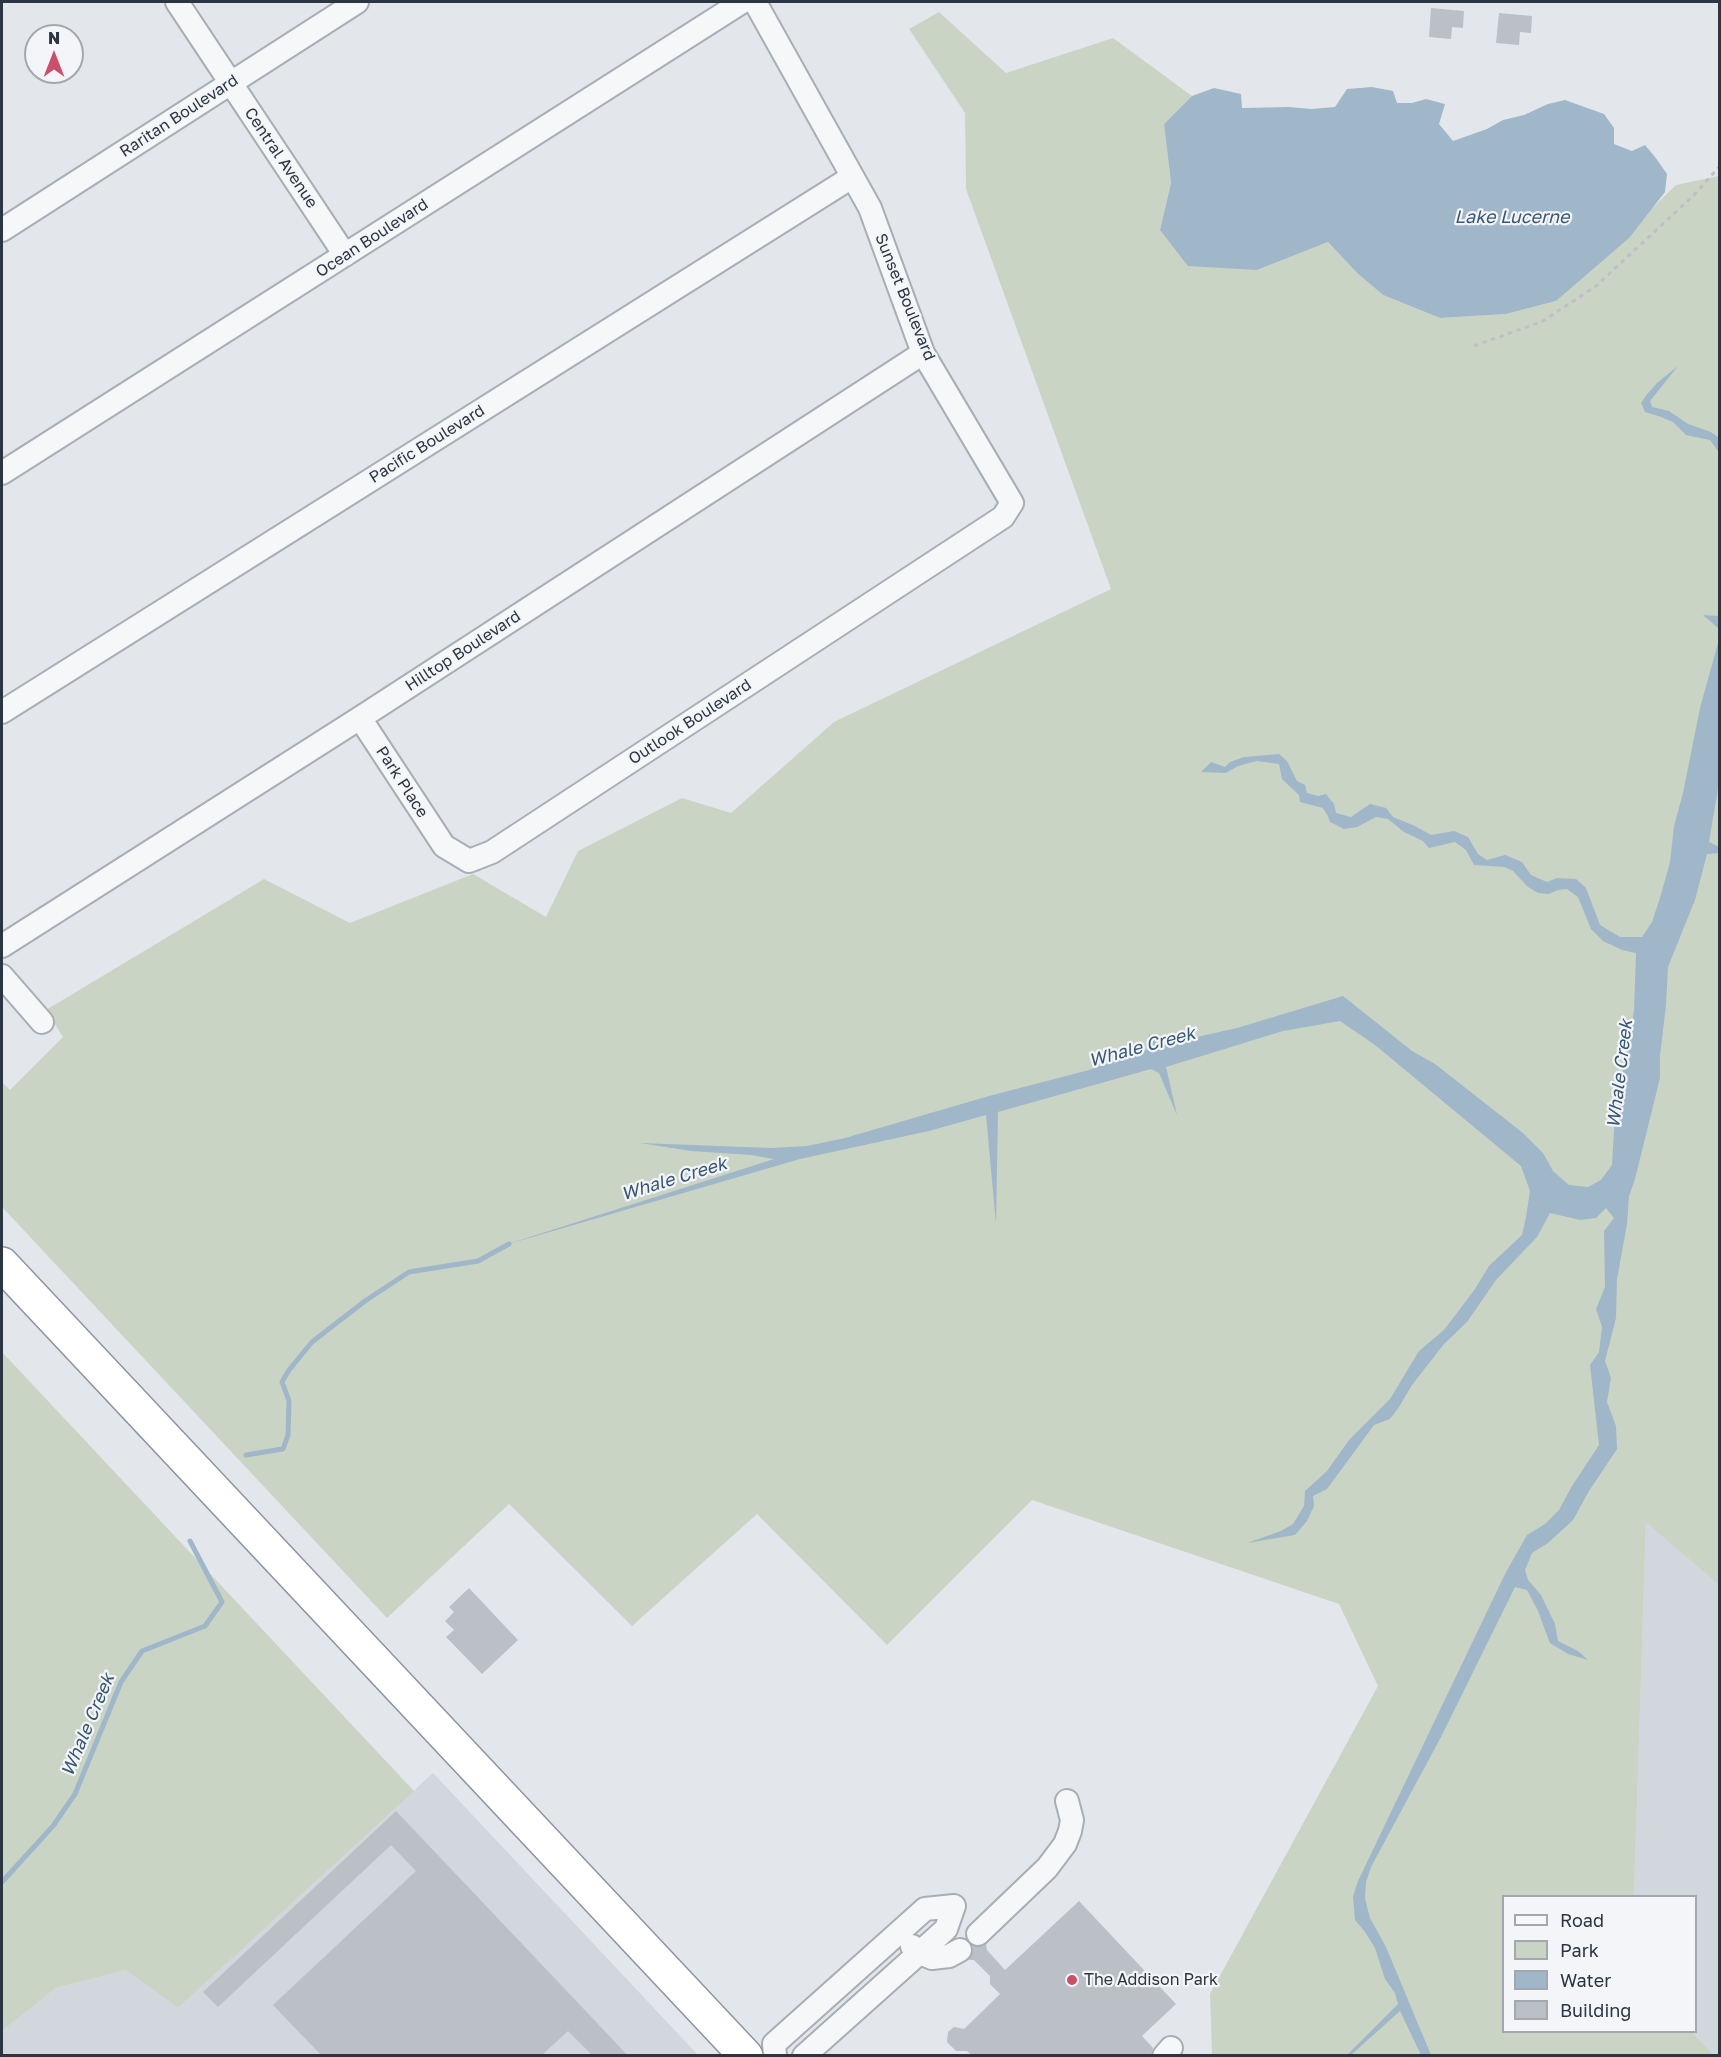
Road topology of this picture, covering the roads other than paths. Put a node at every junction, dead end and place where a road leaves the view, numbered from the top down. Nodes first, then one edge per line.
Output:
1 (177, 2) edge
2 (357, 2) edge
3 (742, 2) edge
4 (755, 2) edge
5 (231, 83) junction
6 (852, 177) junction
7 (2, 230) edge
8 (345, 255) junction
9 (923, 352) junction
10 (2, 473) edge
11 (933, 563) joint
12 (2, 712) edge
13 (360, 717) junction
14 (444, 846) joint
15 (2, 946) edge
16 (2, 976) edge
17 (42, 1022) dead end
18 (2, 1264) edge
19 (2, 1297) edge
20 (1067, 1801) dead end
21 (897, 1934) junction
22 (978, 1934) dead end
23 (960, 1950) dead end
24 (920, 1953) junction
25 (716, 2055) edge
26 (746, 2055) edge
27 (775, 2055) edge
28 (804, 2055) edge

1 - 5 street, Central Avenue
2 - 5 street, Raritan Boulevard
3 - 8 street, Ocean Boulevard
4 - 6 street, Sunset Boulevard
5 - 7 street, Raritan Boulevard
5 - 8 street, Central Avenue
6 - 9 street, Sunset Boulevard
6 - 12 street, Pacific Boulevard
8 - 10 street, Ocean Boulevard
9 - 11 street, Sunset Boulevard
9 - 13 street, Hilltop Boulevard
11 - 14 street, Outlook Boulevard
13 - 14 street, Park Place
13 - 15 street, Hilltop Boulevard
16 - 17 street
18 - 26 highway
19 - 25 highway
20 - 22 street
21 - 24 street
21 - 24 street
21 - 27 street
23 - 24 street
24 - 28 street

